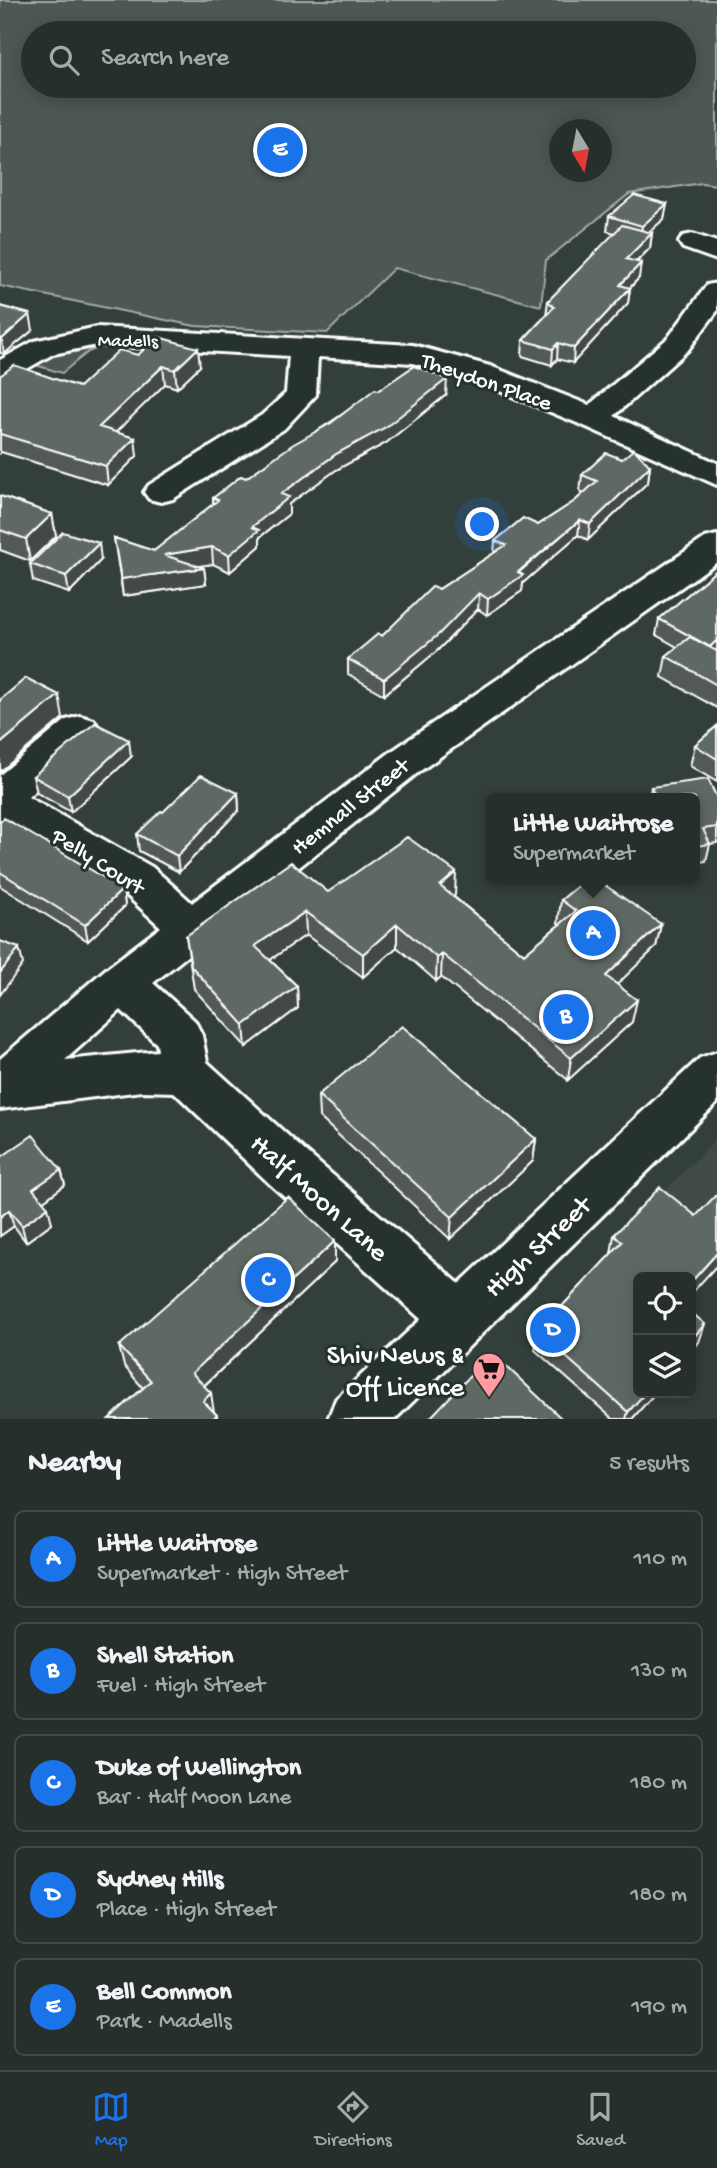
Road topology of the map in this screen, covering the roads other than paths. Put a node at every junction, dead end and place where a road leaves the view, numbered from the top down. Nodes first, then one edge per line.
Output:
1 (717, 291) edge
2 (304, 347) junction
3 (0, 372) edge
4 (593, 418) junction
5 (717, 475) edge
6 (161, 492) dead end
7 (717, 546) edge
8 (80, 730) dead end
9 (0, 799) edge
10 (191, 928) junction
11 (122, 982) junction
12 (185, 1072) junction
13 (717, 1072) edge
14 (0, 1088) edge
15 (459, 1318) junction
16 (356, 1419) edge

1 - 4 street
2 - 3 street, Madells
2 - 4 street, Theydon Place
2 - 6 street
4 - 5 street, Theydon Place
7 - 10 street, Hemnall Street
8 - 9 street, Pelly Court
9 - 10 street, Pelly Court
10 - 11 street, Hemnall Street
11 - 12 street
11 - 14 street, Hemnall Street
12 - 14 street
12 - 15 street, Half Moon Lane
13 - 15 street, High Street
15 - 16 street, High Street

